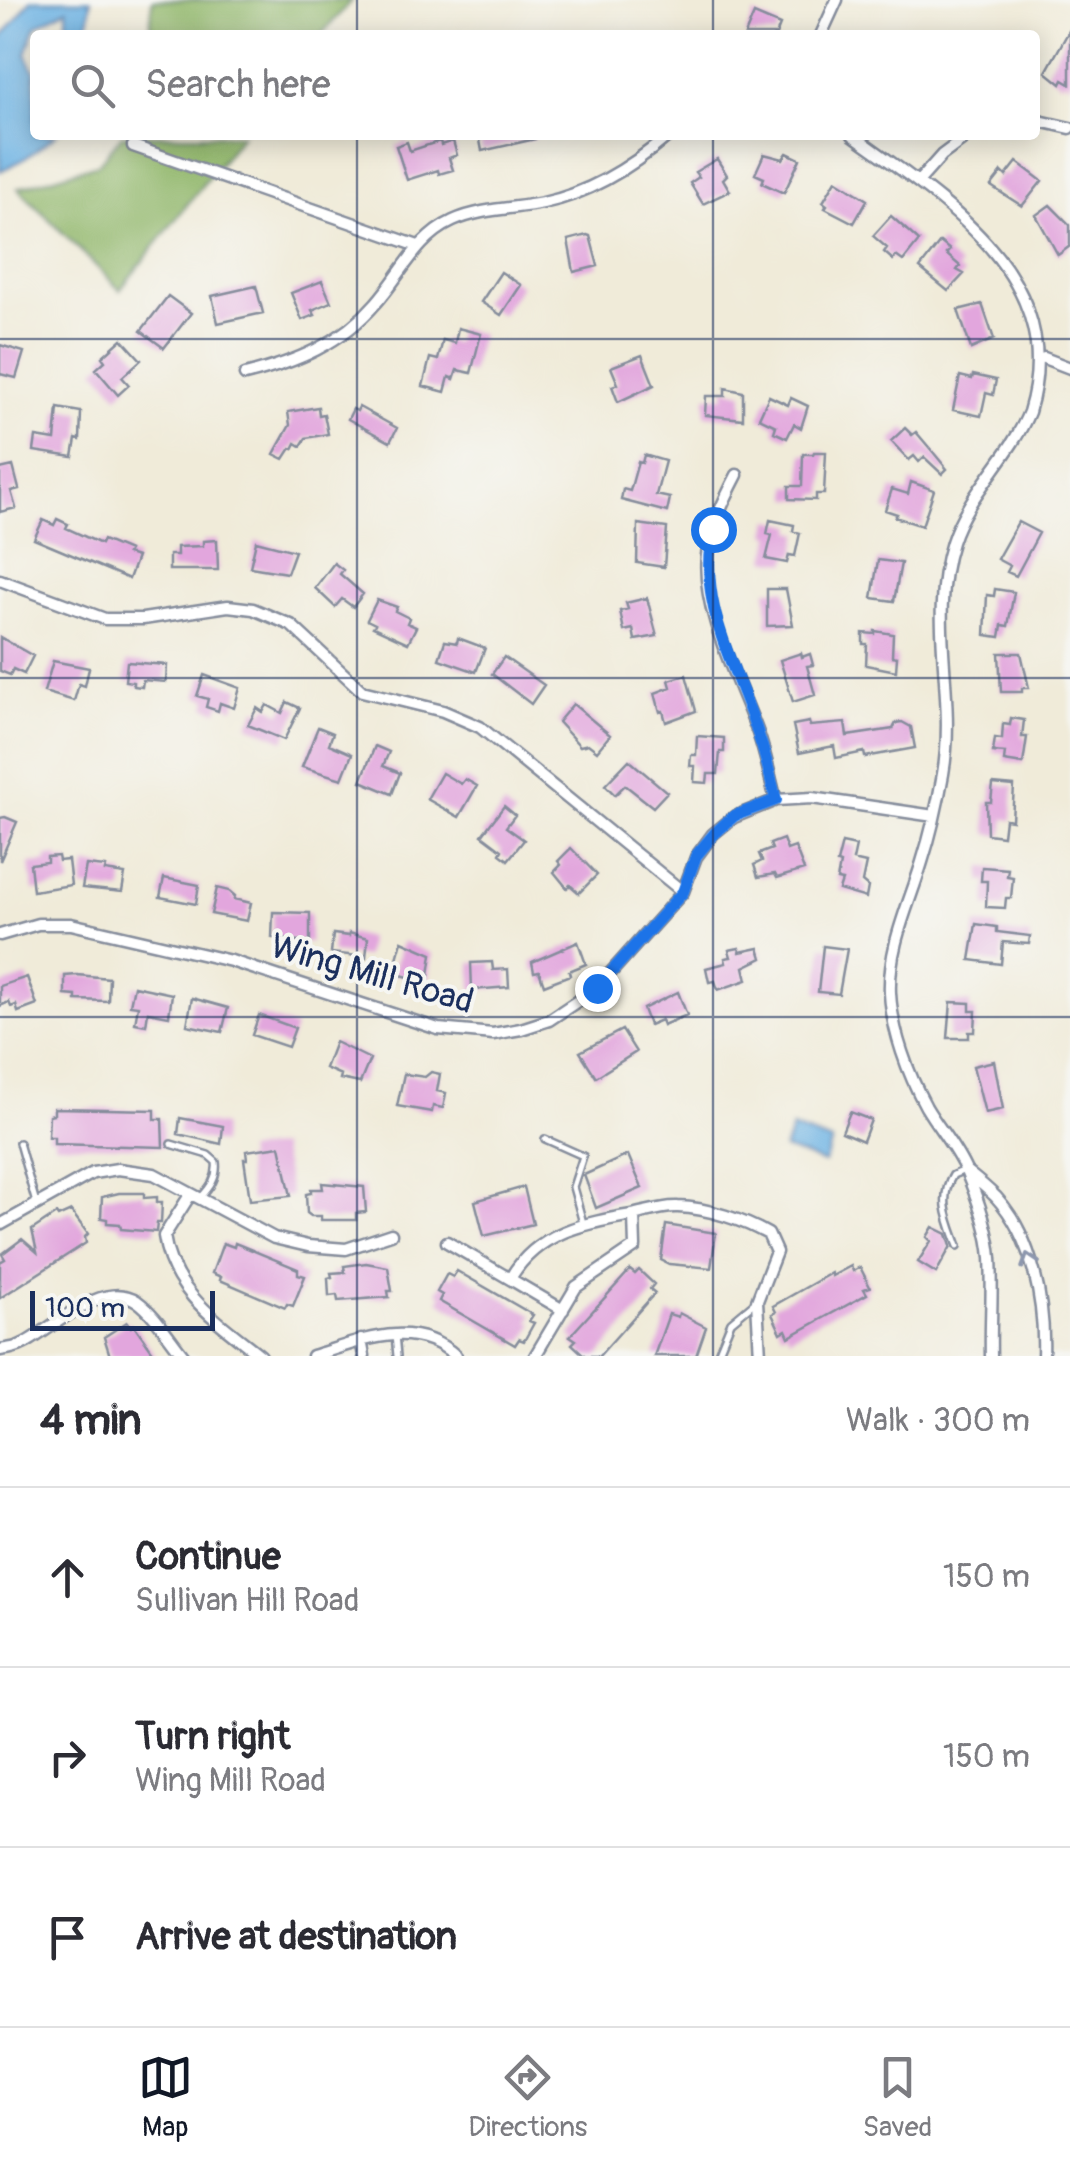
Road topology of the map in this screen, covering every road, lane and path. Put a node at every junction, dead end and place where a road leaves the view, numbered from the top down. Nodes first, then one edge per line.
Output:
1 (837, 0) edge
2 (823, 30) edge
3 (1040, 121) edge
4 (1069, 126) edge
5 (663, 140) edge
6 (860, 140) edge
7 (962, 140) edge
8 (133, 146) dead end
9 (918, 182) junction
10 (418, 246) junction
11 (1044, 358) junction
12 (1070, 368) edge
13 (245, 375) dead end
14 (737, 475) dead end
15 (0, 580) edge
16 (776, 800) junction
17 (934, 816) junction
18 (683, 892) junction
19 (1, 930) edge
20 (545, 1138) dead end
21 (19, 1143) dead end
22 (171, 1144) dead end
23 (965, 1170) junction
24 (194, 1197) junction
25 (37, 1206) junction
26 (634, 1214) junction
27 (583, 1223) junction
28 (0, 1225) edge
29 (390, 1234) dead end
30 (447, 1242) dead end
31 (958, 1246) dead end
32 (511, 1277) junction
33 (757, 1300) junction
34 (563, 1310) junction
35 (395, 1335) junction
36 (361, 1340) junction
37 (0, 1350) edge
38 (184, 1356) edge
39 (261, 1356) edge
40 (312, 1356) edge
41 (364, 1356) edge
42 (397, 1356) edge
43 (456, 1356) edge
44 (535, 1356) edge
45 (717, 1356) edge
46 (760, 1356) edge
47 (992, 1356) edge
48 (1041, 1356) edge

1 - 2 street
3 - 4 street
5 - 10 street
6 - 9 street
7 - 9 street
8 - 10 street
9 - 11 street
10 - 13 street
11 - 12 street
11 - 17 street
14 - 16 street
15 - 18 street
16 - 17 street, Wing Mill Road
16 - 18 street, Wing Mill Road
17 - 23 street
18 - 19 street, Wing Mill Road
20 - 27 lane
21 - 25 lane
22 - 24 lane
23 - 31 lane
23 - 47 street
48 -> 23 street
24 - 25 street
24 - 29 street
24 - 39 street
25 - 28 street
26 - 27 street
26 - 33 street
26 - 34 street
27 - 32 street
30 - 32 street
32 - 34 street
33 - 45 lane
33 - 46 street
34 - 44 street
35 - 36 street
35 - 42 lane
35 - 43 street
36 - 40 street
36 - 41 street
37 - 38 street

